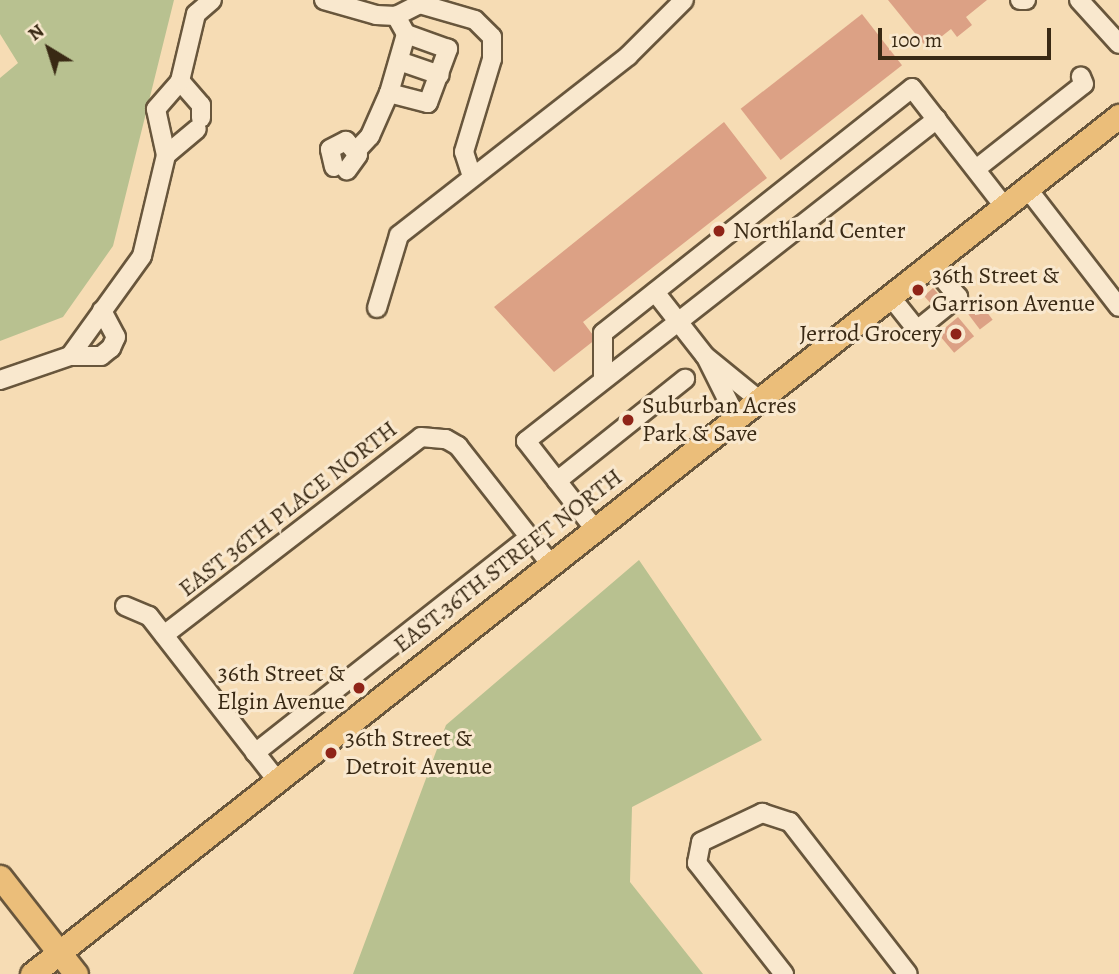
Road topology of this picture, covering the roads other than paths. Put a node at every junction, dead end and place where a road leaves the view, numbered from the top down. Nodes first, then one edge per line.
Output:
1 (212, 0) edge
2 (324, 0) edge
3 (684, 0) edge
4 (1020, 0) edge
5 (1026, 0) edge
6 (1079, 0) edge
7 (397, 16) junction
8 (406, 34) junction
9 (1119, 44) edge
10 (399, 61) junction
11 (440, 75) junction
12 (1081, 77) dead end
13 (180, 81) junction
14 (389, 93) junction
15 (1119, 116) edge
16 (937, 119) junction
17 (357, 150) junction
18 (166, 155) junction
19 (976, 169) junction
20 (472, 176) junction
21 (1027, 188) junction
22 (1004, 206) junction
23 (931, 264) junction
24 (655, 292) junction
25 (890, 296) junction
26 (1119, 307) edge
27 (377, 308) dead end
28 (102, 311) junction
29 (678, 322) junction
30 (70, 356) junction
31 (705, 356) junction
32 (685, 379) dead end
33 (0, 380) edge
34 (603, 380) junction
35 (758, 399) junction
36 (736, 417) junction
37 (557, 481) junction
38 (593, 527) junction
39 (529, 537) junction
40 (548, 562) junction
41 (125, 606) dead end
42 (164, 635) junction
43 (255, 753) junction
44 (275, 778) junction
45 (0, 877) edge
46 (58, 951) junction
47 (32, 974) edge
48 (76, 974) edge
49 (784, 974) edge
50 (908, 974) edge

1 - 13 street
2 - 7 street
3 - 20 street
4 - 5 street
6 - 9 street
7 - 8 street
7 - 20 street
8 - 10 street
8 - 11 street
10 - 11 street
10 - 14 street
11 - 14 street
12 - 19 street
13 - 18 street
13 - 18 street
14 - 17 street
15 - 21 main road, EAST 36TH STREET NORTH
16 - 19 street
16 - 24 street
16 - 29 street
17 - 17 street
18 - 28 street
19 - 22 street
20 - 27 street
21 - 22 main road, EAST 36TH STREET NORTH
21 - 26 street
22 - 23 main road, EAST 36TH STREET NORTH
23 - 25 main road, EAST 36TH STREET NORTH
23 - 25 street
24 - 29 street
24 - 34 street
25 - 35 main road, EAST 36TH STREET NORTH
28 - 30 street
28 - 30 street
29 - 31 street
29 - 34 street
30 - 33 street
31 - 35 street
31 - 36 street
32 - 37 street
34 - 37 street
35 - 36 main road, EAST 36TH STREET NORTH
36 - 38 main road, EAST 36TH STREET NORTH
37 - 38 street
38 - 40 main road, EAST 36TH STREET NORTH
39 - 40 street
39 - 42 street, EAST 36TH PLACE NORTH
39 - 43 street, EAST 36TH STREET NORTH
40 - 44 main road, EAST 36TH STREET NORTH
41 - 42 street
42 - 43 street
43 - 44 street
44 - 46 main road, EAST 36TH STREET NORTH
45 - 46 main road
46 - 47 main road, EAST 36TH STREET NORTH
46 - 48 main road
49 - 50 street

